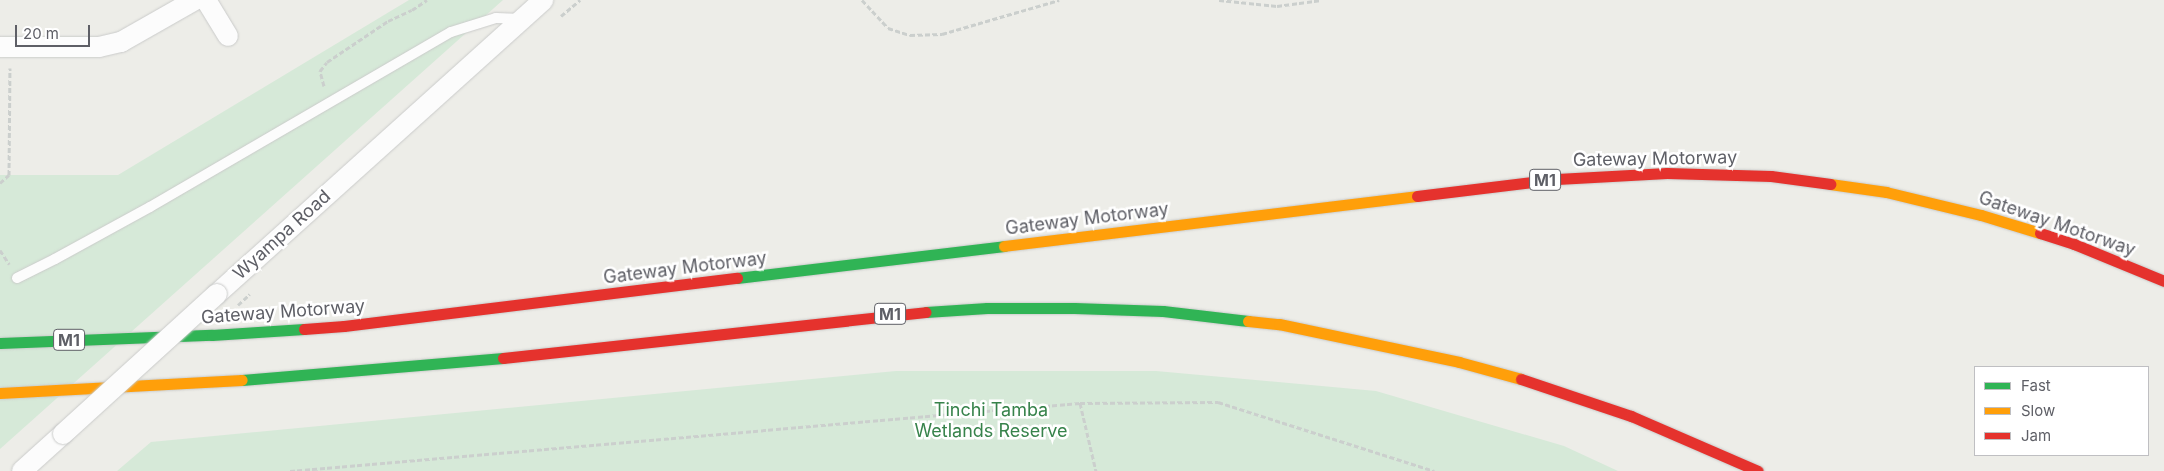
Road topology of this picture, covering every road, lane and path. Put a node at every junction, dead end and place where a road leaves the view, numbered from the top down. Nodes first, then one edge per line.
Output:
1 (195, 0) edge
2 (206, 0) edge
3 (427, 0) edge
4 (543, 0) edge
5 (862, 0) edge
6 (1058, 0) edge
7 (1219, 0) edge
8 (1322, 0) edge
9 (521, 19) junction
10 (228, 36) dead end
11 (5, 48) edge
12 (332, 99) junction
13 (0, 183) edge
14 (17, 278) dead end
15 (2164, 281) edge
16 (0, 343) edge
17 (0, 393) edge
18 (1080, 404) junction
19 (22, 471) edge
20 (290, 471) edge
21 (1096, 471) edge
22 (1434, 471) edge
23 (1758, 471) edge

1 - 11 street
2 - 10 street
3 - 12 path
4 - 9 street, Wyampa Road
5 - 6 path
7 - 8 path
9 - 12 lane
9 - 19 street, Wyampa Road, bridge
11 - 13 path
12 - 14 lane
15 - 16 highway, Gateway Motorway / M1
17 - 23 highway, M1
18 - 20 path
18 - 21 path
18 - 22 path

